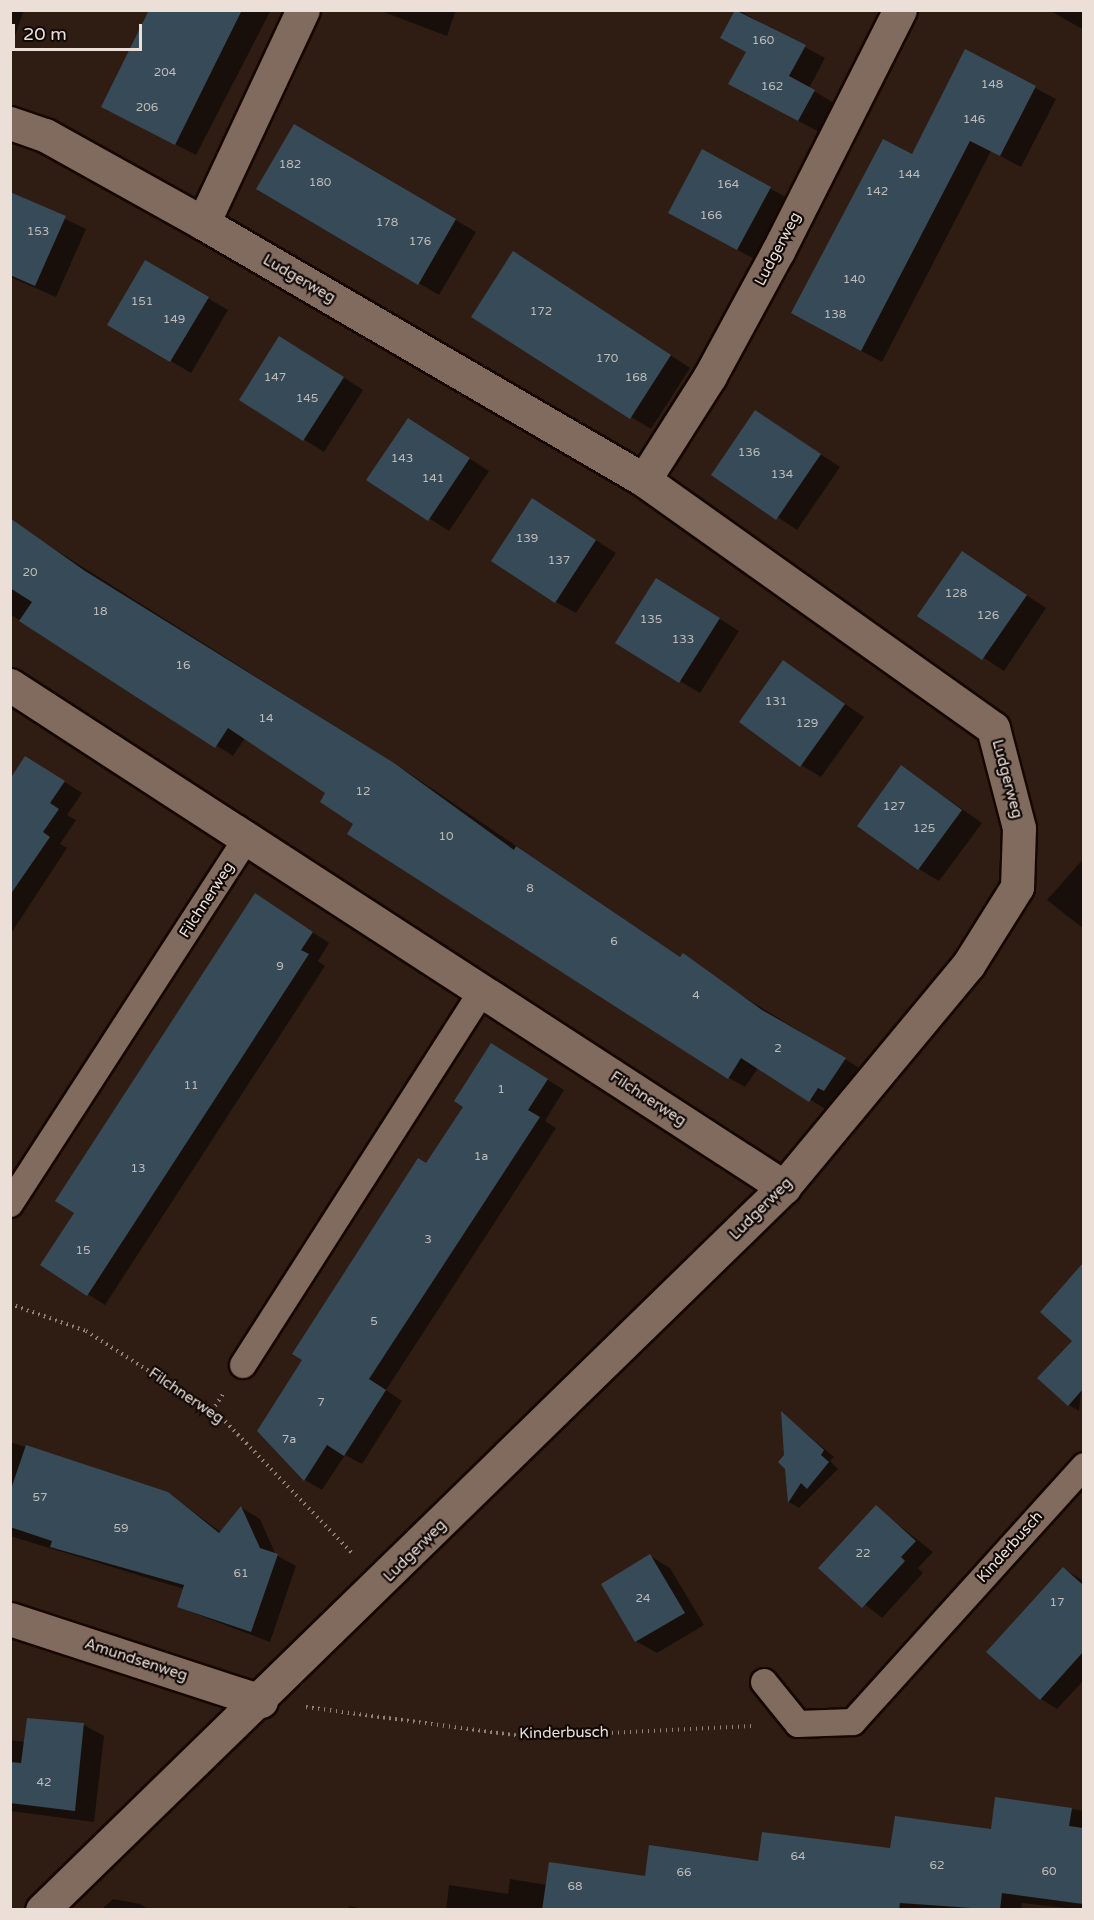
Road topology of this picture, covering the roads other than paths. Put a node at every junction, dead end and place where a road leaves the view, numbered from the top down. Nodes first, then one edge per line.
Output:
1 (303, 10) edge
2 (900, 10) edge
3 (10, 123) edge
4 (203, 223) junction
5 (644, 480) junction
6 (10, 686) edge
7 (247, 838) junction
8 (482, 991) junction
9 (784, 1187) junction
10 (10, 1204) edge
11 (243, 1365) dead end
12 (1083, 1466) edge
13 (10, 1619) edge
14 (764, 1682) dead end
15 (261, 1701) junction
16 (42, 1910) edge

1 - 4 street
2 - 5 street, Ludgerweg
3 - 4 street, Ludgerweg
4 - 5 street, Ludgerweg
5 - 9 street, Ludgerweg
6 - 7 street, Filchnerweg
7 - 8 street, Filchnerweg
7 - 10 lane, Filchnerweg
8 - 9 street, Filchnerweg
8 - 11 lane
9 - 15 street, Ludgerweg
12 - 14 lane, Kinderbusch
13 - 15 street, Amundsenweg
15 - 16 street, Ludgerweg

